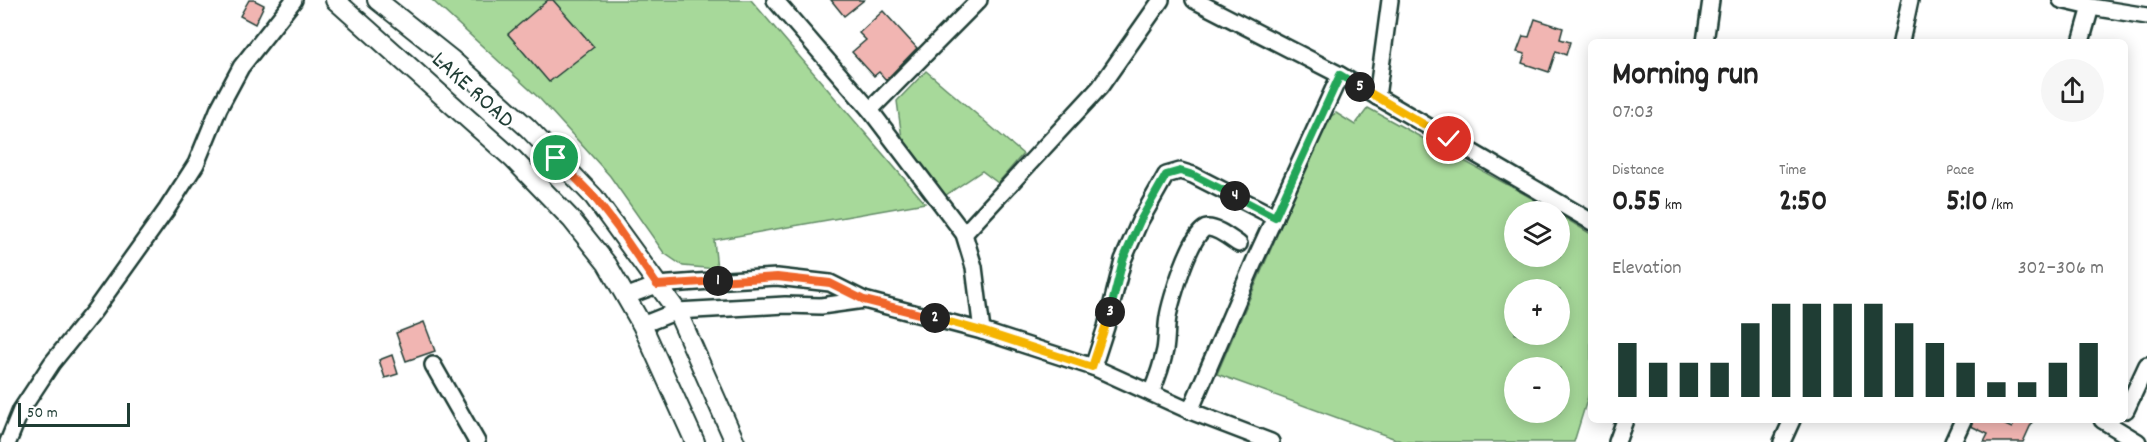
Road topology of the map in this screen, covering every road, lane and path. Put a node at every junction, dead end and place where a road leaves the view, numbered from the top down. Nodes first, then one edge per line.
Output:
1 (294, 0) edge
2 (335, 0) edge
3 (377, 0) edge
4 (775, 0) edge
5 (979, 0) edge
6 (1161, 0) edge
7 (1194, 0) edge
8 (1390, 0) edge
9 (1711, 0) edge
10 (1910, 0) edge
11 (2061, 0) edge
12 (2091, 7) junction
13 (2147, 16) edge
14 (1705, 39) edge
15 (1902, 39) edge
16 (2082, 39) edge
17 (1340, 75) junction
18 (1377, 97) junction
19 (870, 110) junction
20 (1275, 217) junction
21 (1588, 220) edge
22 (964, 234) junction
23 (1239, 244) dead end
24 (657, 285) junction
25 (625, 297) junction
26 (864, 300) junction
27 (678, 311) junction
28 (642, 325) junction
29 (982, 331) junction
30 (2147, 365) edge
31 (433, 366) dead end
32 (1092, 367) junction
33 (1151, 393) junction
34 (2128, 406) edge
35 (1190, 411) junction
36 (1624, 423) edge
37 (1791, 423) edge
38 (1962, 423) edge
39 (2119, 424) edge
40 (8, 442) edge
41 (477, 442) edge
42 (695, 442) edge
43 (735, 442) edge
44 (1271, 442) edge
45 (1617, 442) edge
46 (1782, 442) edge
47 (1953, 442) edge
48 (2138, 442) edge

1 - 40 street
2 - 25 main road, LAKE ROAD
3 - 24 main road, LAKE ROAD
4 - 19 street
5 - 19 street
6 - 22 street
7 - 17 street
8 - 18 street
9 - 14 street
10 - 15 street
11 - 12 street
12 - 13 street
12 - 16 street
17 - 18 street
17 - 20 street
18 - 21 street
19 - 22 street
20 - 32 street
20 - 35 street
22 - 29 street
23 - 33 street
24 - 25 street
24 - 26 street
24 - 27 main road, LAKE ROAD
25 - 28 main road, LAKE ROAD
26 - 27 street
26 - 29 street
27 - 28 street
27 - 43 main road, LAKE ROAD
28 - 42 main road, LAKE ROAD
29 - 32 street
30 - 34 street
31 - 41 street
32 - 33 street
33 - 35 street
35 - 44 street
36 - 45 street
37 - 46 street
38 - 47 street
39 - 48 street

